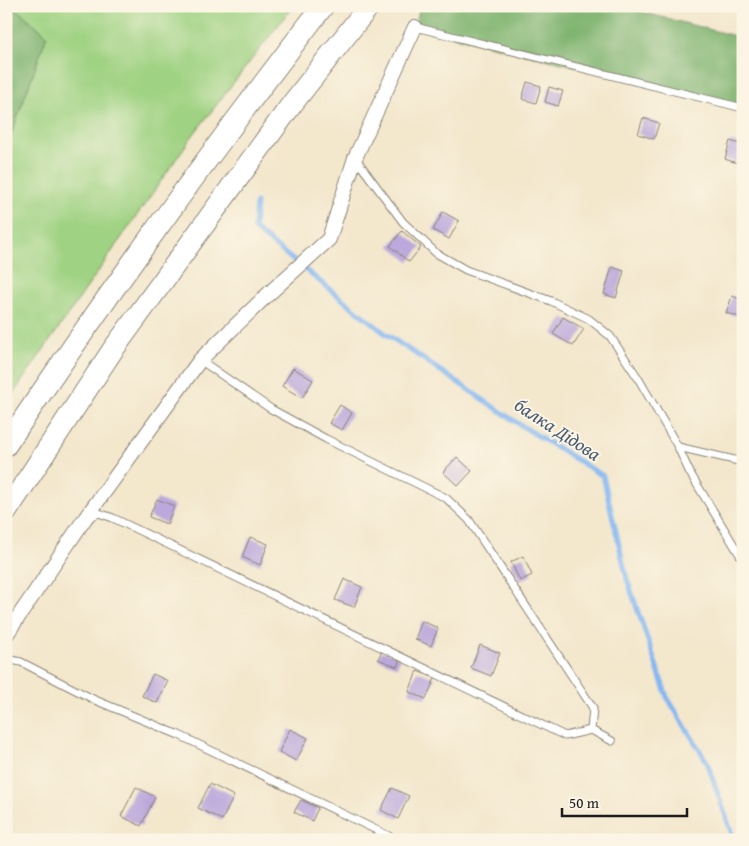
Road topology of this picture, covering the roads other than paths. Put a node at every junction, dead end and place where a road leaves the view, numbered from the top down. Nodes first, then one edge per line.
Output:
1 (323, 6) edge
2 (369, 6) edge
3 (415, 27) joint
4 (743, 108) edge
5 (355, 158) junction
6 (200, 360) junction
7 (6, 445) edge
8 (678, 447) junction
9 (743, 462) edge
10 (6, 512) edge
11 (84, 520) junction
12 (743, 560) edge
13 (6, 635) edge
14 (6, 659) edge
15 (591, 730) junction
16 (612, 741) dead end
17 (397, 840) edge

1 - 7 main road
2 - 10 main road
3 - 4 lane
3 - 5 street
5 - 6 street
5 - 8 lane
6 - 11 street
6 - 15 lane
8 - 9 lane
8 - 12 lane
11 - 13 street
11 - 15 lane
14 - 17 lane
15 - 16 lane

